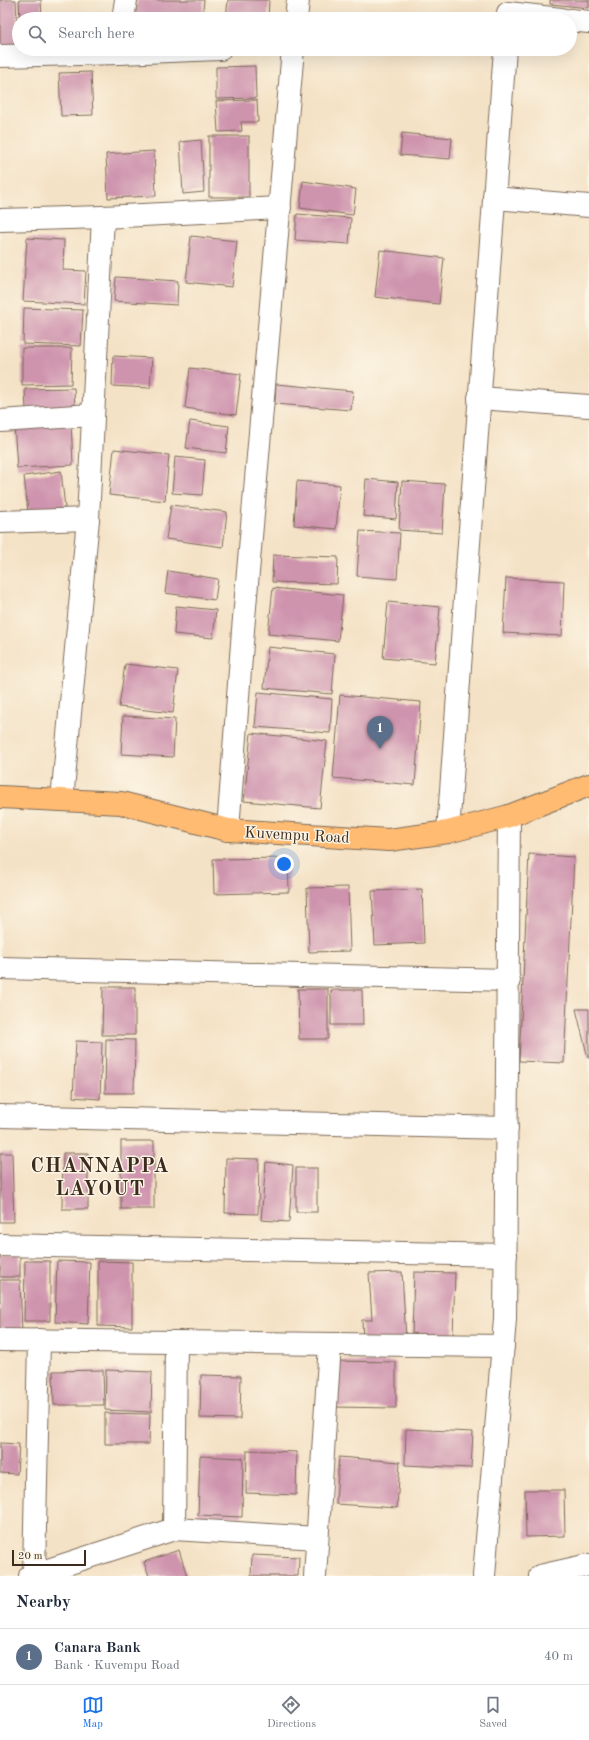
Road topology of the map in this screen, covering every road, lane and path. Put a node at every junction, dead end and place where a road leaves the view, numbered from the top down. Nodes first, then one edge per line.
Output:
1 (126, 0) edge
2 (298, 0) edge
3 (124, 12) edge
4 (297, 12) edge
5 (577, 21) edge
6 (589, 22) edge
7 (12, 55) edge
8 (0, 56) edge
9 (292, 56) edge
10 (504, 56) edge
11 (494, 198) junction
12 (589, 206) edge
13 (280, 208) junction
14 (103, 217) junction
15 (0, 220) edge
16 (479, 398) junction
17 (589, 406) edge
18 (92, 415) junction
19 (0, 421) edge
20 (88, 519) junction
21 (0, 522) edge
22 (589, 784) edge
23 (0, 797) edge
24 (62, 800) junction
25 (509, 816) junction
26 (228, 830) junction
27 (448, 832) junction
28 (0, 968) edge
29 (509, 980) junction
30 (0, 1116) edge
31 (507, 1128) junction
32 (0, 1245) edge
33 (506, 1255) junction
34 (0, 1340) edge
35 (39, 1340) junction
36 (176, 1342) junction
37 (330, 1344) junction
38 (503, 1346) junction
39 (174, 1529) junction
40 (317, 1538) junction
41 (589, 1565) edge
42 (32, 1575) edge
43 (315, 1576) edge
44 (484, 1576) edge
45 (540, 1576) edge

1 - 3 street
2 - 4 street
5 - 6 street
7 - 8 street
9 - 13 street
10 - 11 street
11 - 12 street
11 - 16 street
13 - 14 street
13 - 26 street
14 - 15 street
14 - 18 street
16 - 17 street
16 - 27 street
18 - 19 street
18 - 20 street
20 - 21 street
20 - 24 street
22 - 25 main road, Kuvempu Road
23 - 24 main road, Kuvempu Road
24 - 26 main road, Kuvempu Road
25 - 27 main road, Kuvempu Road
25 - 29 street
26 - 27 main road, Kuvempu Road
28 - 29 street
29 - 31 street
30 - 31 street
31 - 33 street
32 - 33 street
33 - 38 street
34 - 35 street
35 - 36 street
35 - 42 street
36 - 37 street
36 - 39 street
37 - 38 street
37 - 40 street
38 - 44 street
39 - 40 street
39 - 42 street
40 - 43 street
41 - 45 street

